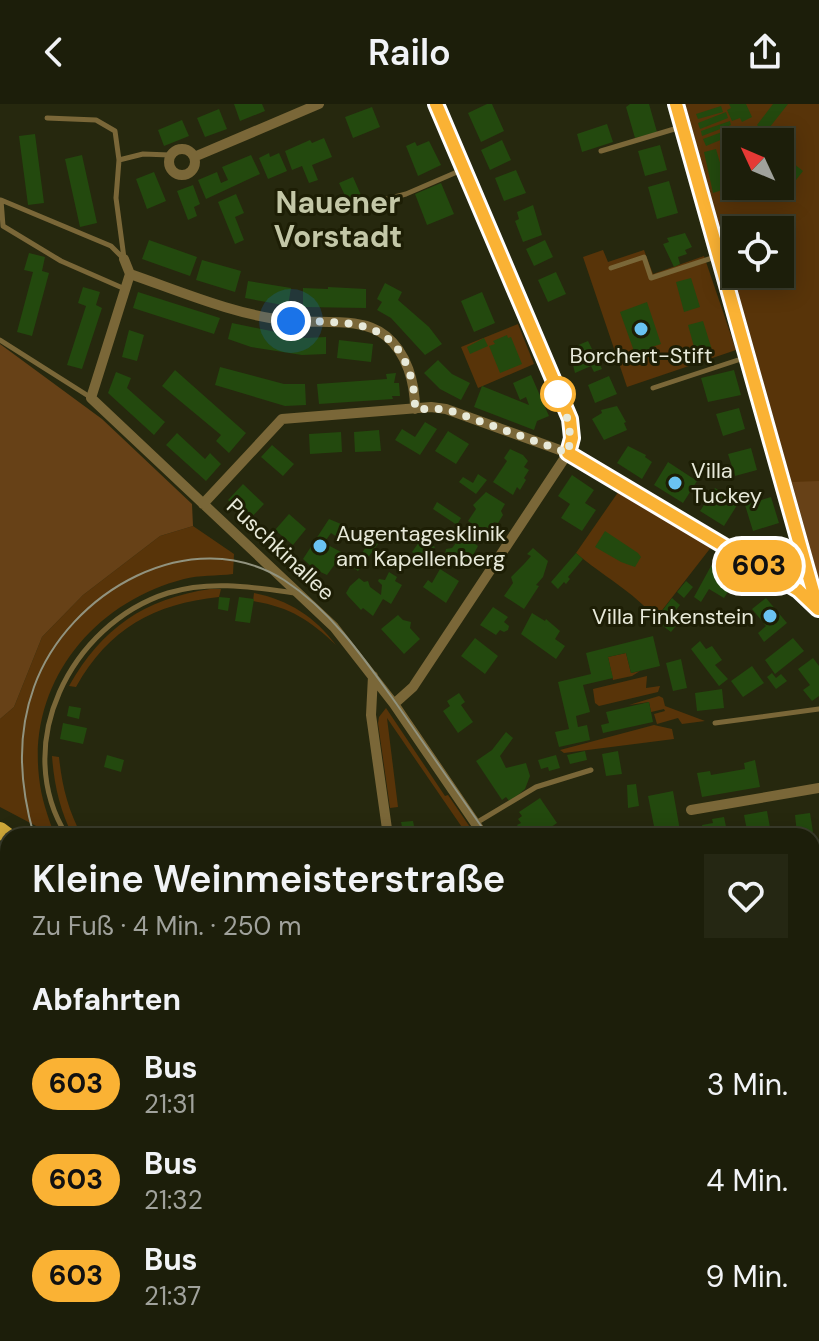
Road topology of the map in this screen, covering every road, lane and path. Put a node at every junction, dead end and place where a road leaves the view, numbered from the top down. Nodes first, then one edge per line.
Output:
1 (319, 104) edge
2 (436, 104) edge
3 (676, 104) edge
4 (47, 118) dead end
5 (683, 127) junction
6 (601, 151) dead end
7 (170, 155) junction
8 (194, 157) junction
9 (119, 160) junction
10 (464, 169) junction
11 (368, 204) dead end
12 (719, 256) junction
13 (124, 259) junction
14 (611, 268) dead end
15 (130, 274) junction
16 (125, 289) junction
17 (0, 340) edge
18 (747, 357) junction
19 (653, 388) dead end
20 (91, 398) junction
21 (415, 409) junction
22 (568, 453) junction
23 (203, 504) junction
24 (296, 593) junction
25 (819, 609) edge
26 (373, 676) junction
27 (394, 704) junction
28 (819, 709) edge
29 (715, 723) dead end
30 (591, 770) dead end
31 (819, 788) edge
32 (691, 810) dead end
33 (475, 823) junction
34 (63, 828) edge
35 (387, 828) edge
36 (478, 828) edge

1 - 8 street
2 - 10 street
3 - 5 street
4 - 9 lane
5 - 6 lane
5 - 12 street
7 - 8 street
7 - 8 street
7 - 9 lane
9 - 13 lane
10 - 11 lane
10 - 22 street
12 - 14 lane
12 - 18 street
13 - 15 street
13 - 16 lane
15 - 16 street
15 - 21 street
16 - 20 street
17 - 20 lane, Puschkinallee
18 - 19 lane
18 - 25 street
20 - 23 street, Puschkinallee
21 - 22 street
21 - 23 street
22 - 25 street
22 - 27 street
23 - 24 street, Puschkinallee
24 - 26 street, Puschkinallee
24 - 34 lane
26 - 27 street, Puschkinallee
26 - 35 street
27 - 33 street, Puschkinallee
28 - 29 lane
30 - 33 lane
31 - 32 street
33 - 36 street, Puschkinallee

